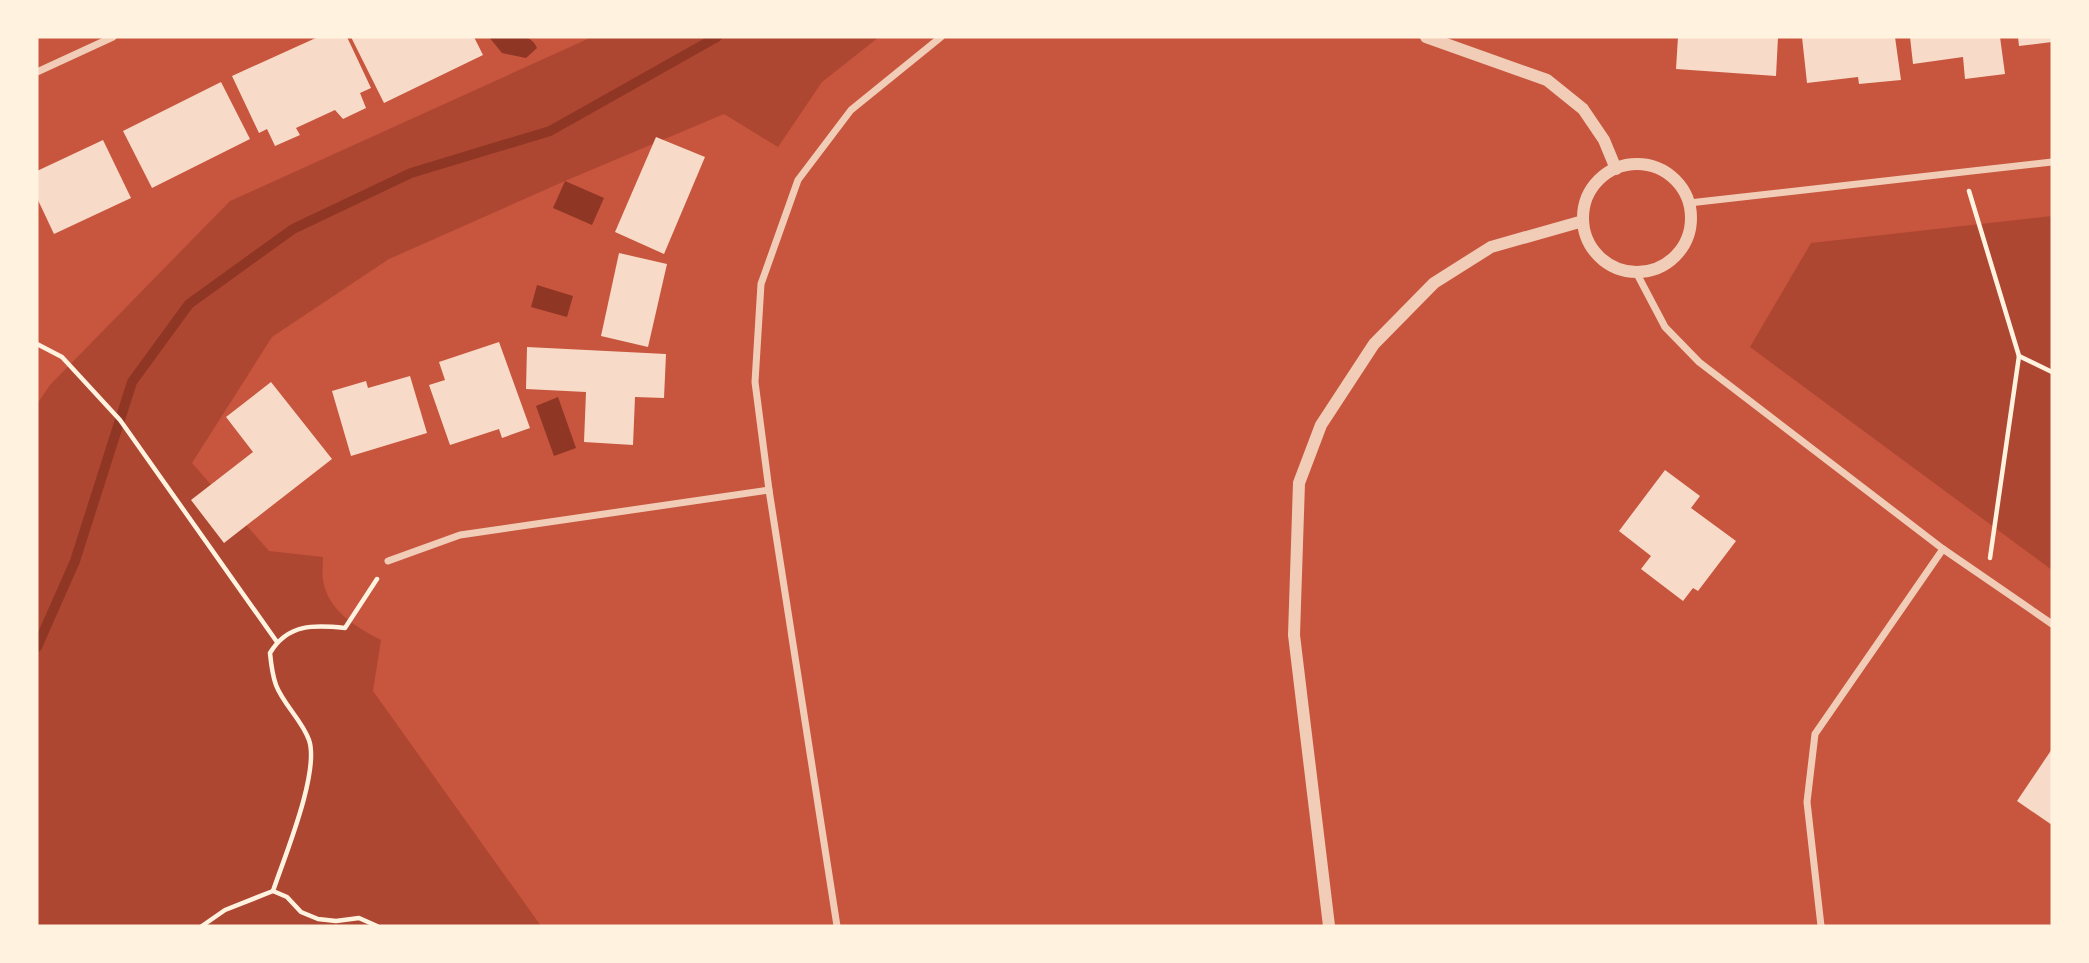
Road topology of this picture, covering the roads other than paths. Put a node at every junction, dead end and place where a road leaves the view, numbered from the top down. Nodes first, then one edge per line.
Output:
1 (113, 37) edge
2 (941, 37) edge
3 (1426, 37) edge
4 (37, 72) edge
5 (2052, 162) edge
6 (1616, 169) junction
7 (1689, 203) junction
8 (1583, 221) junction
9 (1636, 272) junction
10 (769, 489) junction
11 (1943, 549) junction
12 (388, 561) road end
13 (2052, 624) edge
14 (837, 926) edge
15 (1329, 926) edge
16 (1821, 926) edge

1 - 4 street
2 - 10 street
3 - 6 street
5 - 7 street
6 - 7 street
6 - 8 street
7 - 9 street
8 - 9 street
8 - 15 street
9 - 11 street
10 - 12 street
10 - 14 street
11 - 13 street
11 - 16 street

